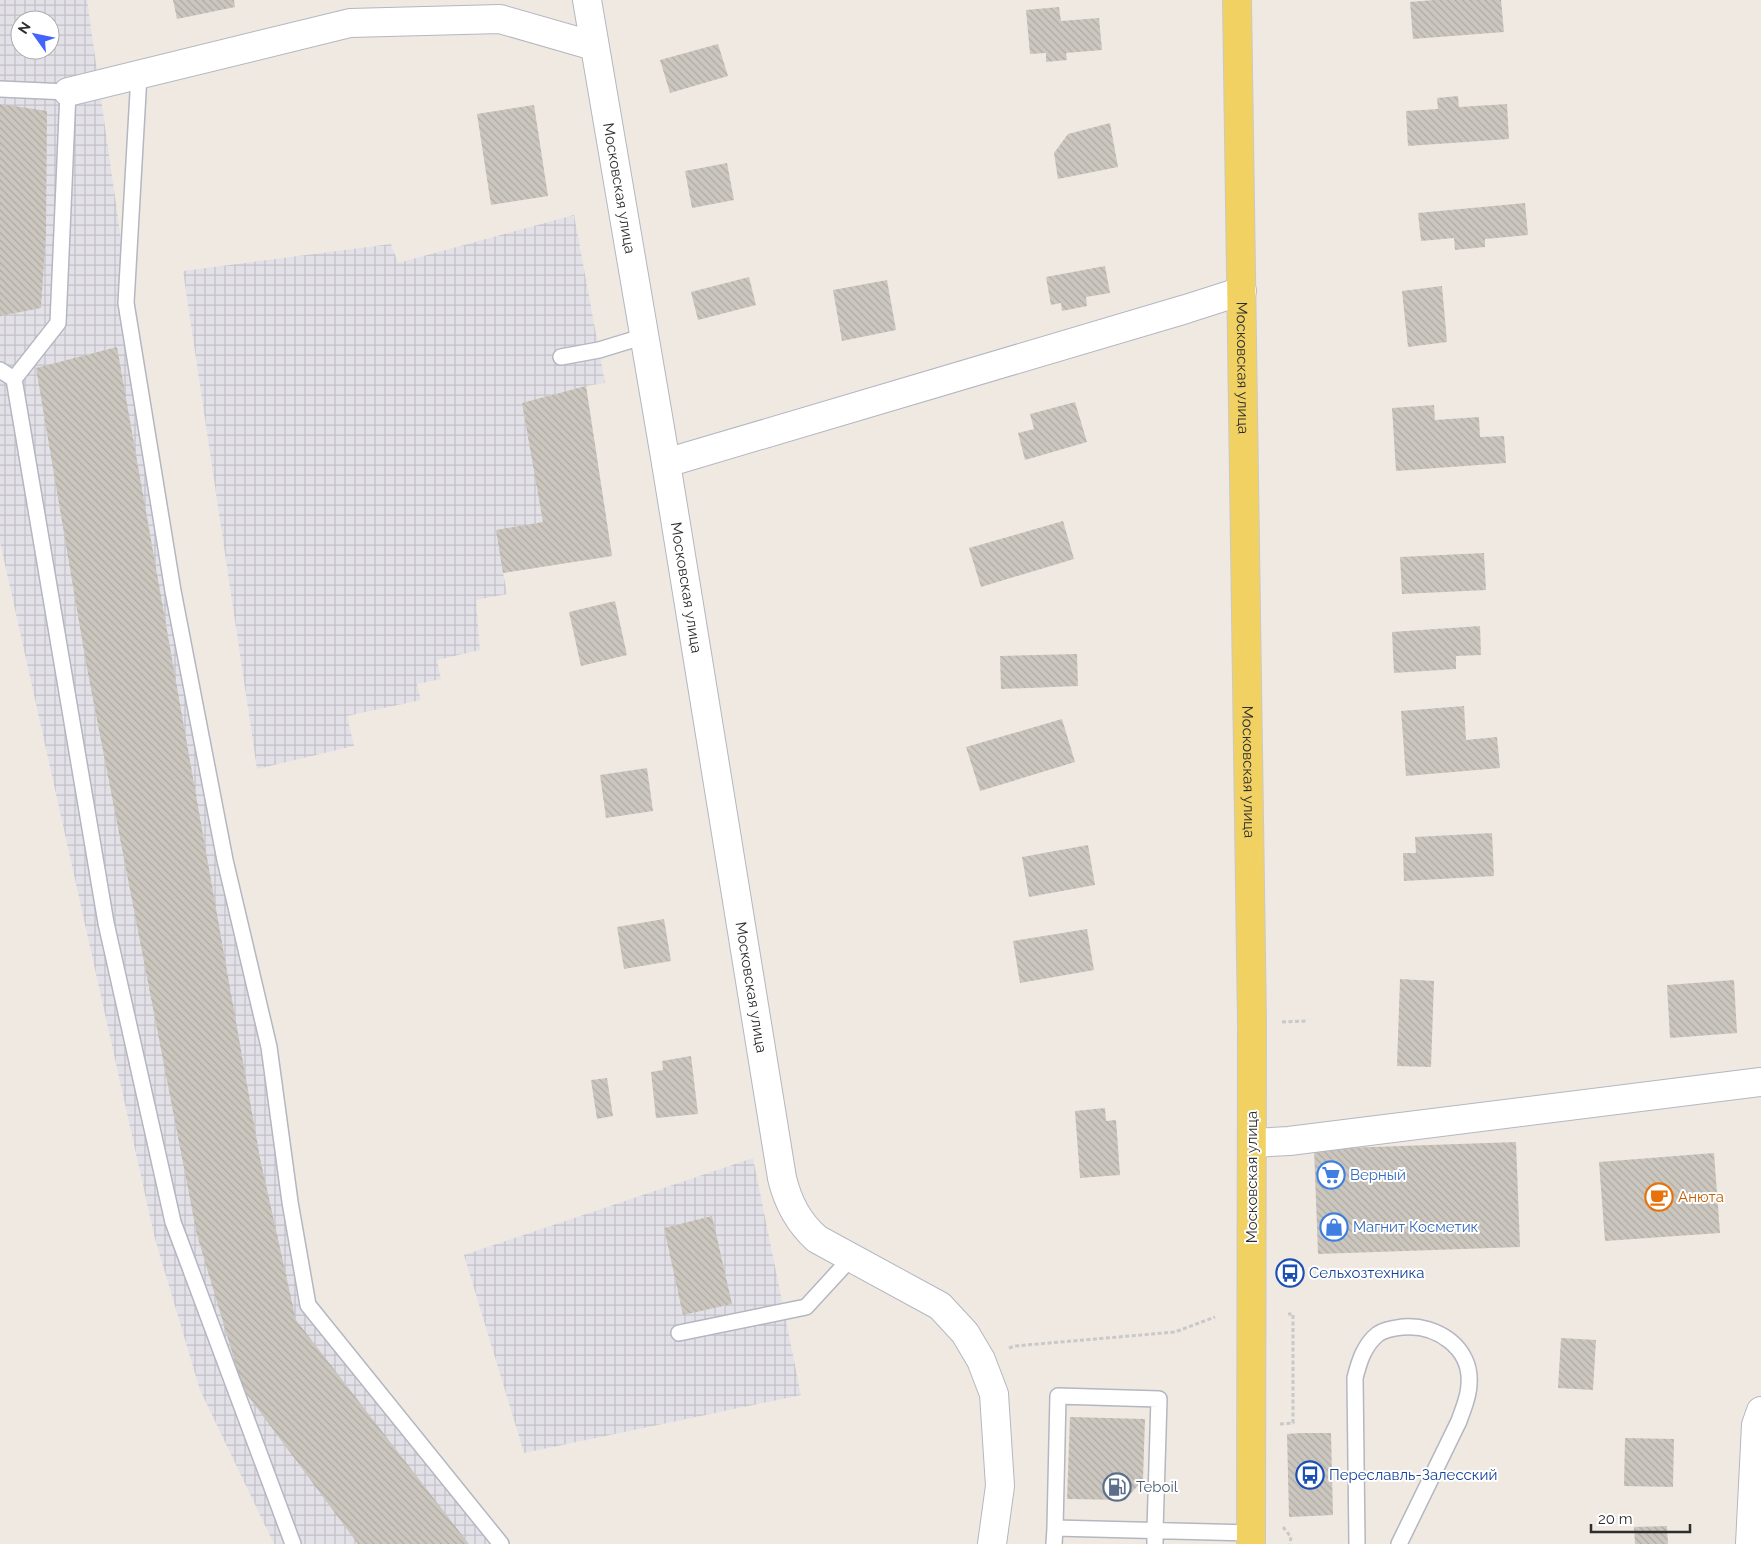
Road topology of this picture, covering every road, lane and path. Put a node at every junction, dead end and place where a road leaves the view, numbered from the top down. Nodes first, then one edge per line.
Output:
1 (587, 0) edge
2 (1236, 0) edge
3 (594, 46) junction
4 (140, 75) junction
5 (0, 89) edge
6 (68, 92) junction
7 (1242, 291) junction
8 (645, 336) junction
9 (561, 357) dead end
10 (0, 370) edge
11 (14, 379) junction
12 (666, 462) junction
13 (1306, 1021) dead end
14 (1278, 1022) dead end
15 (1761, 1082) edge
16 (1252, 1143) junction
17 (851, 1258) junction
18 (1288, 1314) dead end
19 (1215, 1318) dead end
20 (679, 1333) dead end
21 (981, 1360) junction
22 (1761, 1412) edge
23 (1293, 1423) dead end
24 (1055, 1528) junction
25 (1155, 1537) edge
26 (1251, 1539) edge
27 (293, 1544) edge
28 (501, 1544) edge
29 (992, 1544) edge
30 (1054, 1544) edge
31 (1357, 1544) edge
32 (1399, 1544) edge
33 (1750, 1544) edge

1 - 3 street, Московская улица
2 - 7 main road, Московская улица
3 - 4 street
3 - 8 street, Московская улица
4 - 6 street
4 - 28 lane
5 - 6 lane
6 - 11 lane
7 - 12 street
7 - 16 main road, Московская улица
8 - 9 lane
8 - 12 street, Московская улица
10 - 11 lane
11 - 27 lane
12 - 17 street, Московская улица
13 - 14 path
15 - 16 street
16 - 26 main road, Московская улица
17 - 20 lane
17 - 21 street, Московская улица
18 - 23 path
19 - 21 path
21 - 29 street, Московская улица
22 - 33 street
24 - 25 lane
24 - 25 lane
24 - 30 lane
25 - 26 lane
31 - 32 lane

